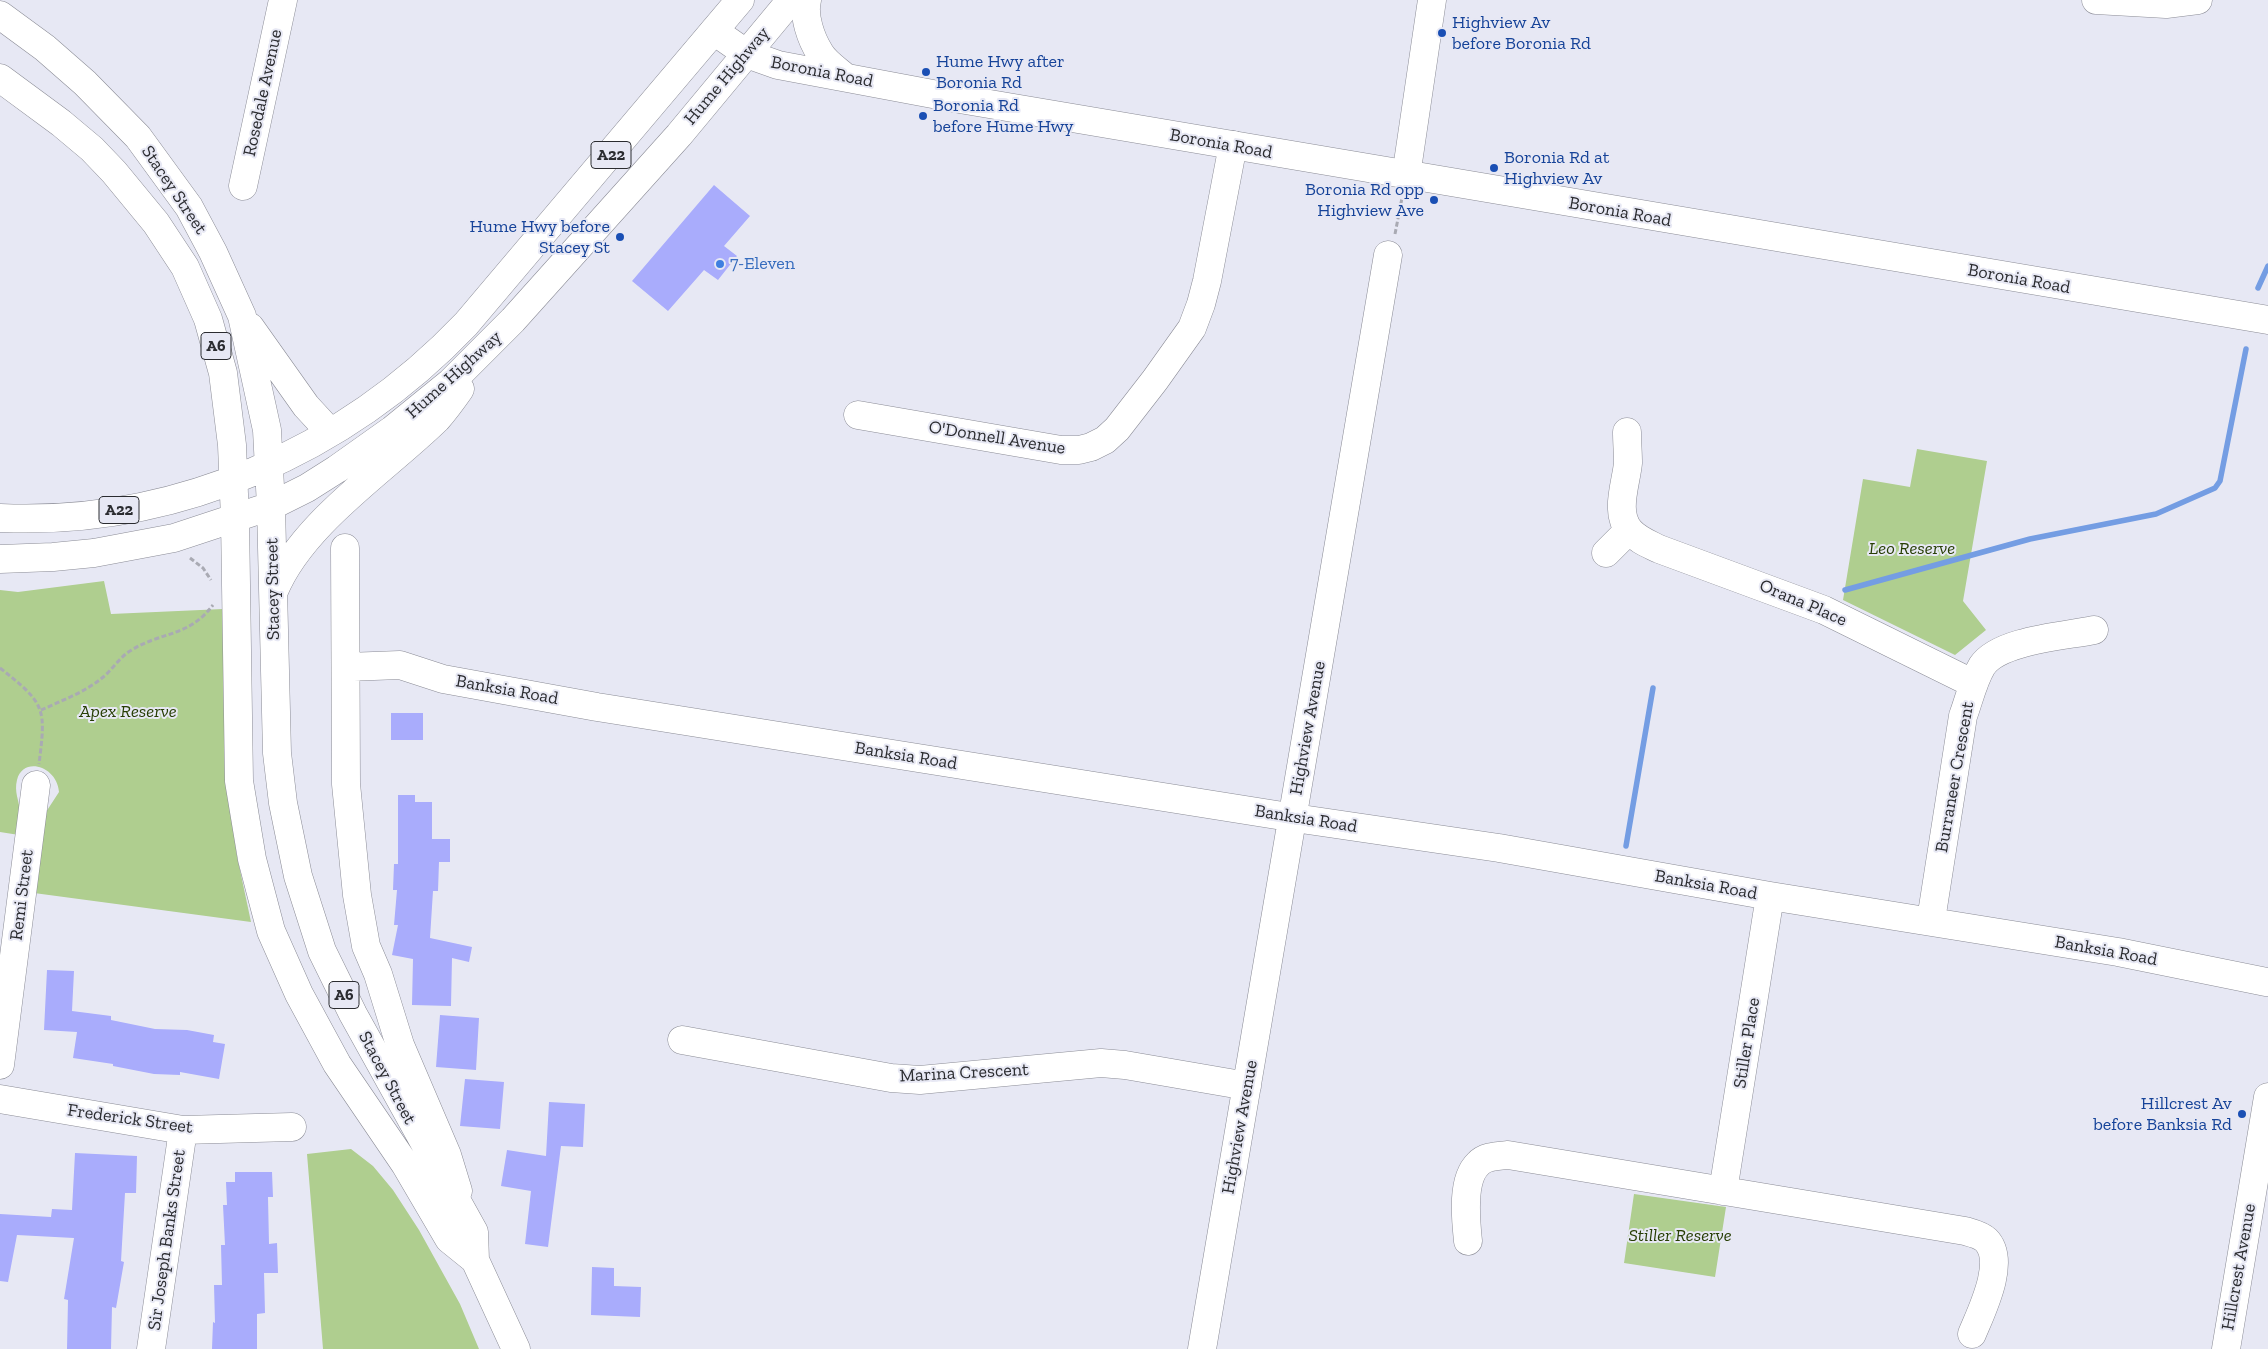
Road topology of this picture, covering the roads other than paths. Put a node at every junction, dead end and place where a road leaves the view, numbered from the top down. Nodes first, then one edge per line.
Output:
1 (283, 0) edge
2 (740, 0) edge
3 (791, 0) edge
4 (807, 0) edge
5 (1432, 0) edge
6 (2096, 0) edge
7 (2198, 0) edge
8 (0, 16) edge
9 (714, 31) junction
10 (747, 54) junction
11 (0, 78) edge
12 (845, 78) junction
13 (1233, 146) junction
14 (1406, 176) junction
15 (243, 186) dead end
16 (1388, 255) road end
17 (242, 316) junction
18 (513, 320) junction
19 (2268, 320) edge
20 (858, 415) dead end
21 (330, 432) junction
22 (1627, 432) dead end
23 (269, 464) junction
24 (234, 481) junction
25 (271, 506) junction
26 (0, 518) edge
27 (235, 519) junction
28 (1629, 530) junction
29 (345, 548) dead end
30 (1606, 553) dead end
31 (0, 558) edge
32 (273, 593) junction
33 (2094, 630) dead end
34 (347, 667) junction
35 (1974, 684) junction
36 (36, 785) road end
37 (1292, 817) junction
38 (1770, 896) junction
39 (1931, 920) junction
40 (2267, 985) edge
41 (682, 1040) dead end
42 (0, 1066) edge
43 (1247, 1086) junction
44 (2268, 1097) edge
45 (0, 1098) edge
46 (292, 1127) dead end
47 (183, 1130) junction
48 (1723, 1191) junction
49 (466, 1215) junction
50 (1468, 1241) dead end
51 (475, 1260) junction
52 (1972, 1334) dead end
53 (151, 1349) edge
54 (516, 1349) edge
55 (1202, 1349) edge
56 (2226, 1349) edge

1 - 15 main road, Rosedale Avenue
2 - 9 main road, Hume Highway / A22
3 - 10 main road, Hume Highway / A22
4 - 12 main road
5 - 14 main road
6 - 7 main road
8 - 17 main road, Stacey Street / A6
9 - 10 main road, Boronia Road
9 - 21 main road, Hume Highway / A22
10 - 12 main road, Boronia Road
10 - 18 main road, Hume Highway / A22
11 - 24 main road, Stacey Street / A6
12 - 13 main road, Boronia Road
13 - 14 main road, Boronia Road
13 - 20 main road, O'Donnell Avenue
14 - 19 main road, Boronia Road
16 - 37 main road, Highview Avenue
17 - 21 main road
17 - 23 main road, Stacey Street / A6
18 - 25 main road, Hume Highway / A22
18 - 32 main road
21 - 23 main road, Hume Highway / A22
22 - 28 main road
23 - 24 main road, Hume Highway / A22
23 - 25 main road, Stacey Street / A6
24 - 26 main road, Hume Highway / A22
24 - 27 main road, Stacey Street / A6
25 - 27 main road, Hume Highway / A22
25 - 32 main road, Stacey Street / A6
27 - 31 main road, Hume Highway / A22
27 - 51 main road, Stacey Street / A6
28 - 30 main road
28 - 35 main road, Orana Place
29 - 34 main road, Stacey Street
32 - 49 main road, Stacey Street / A6
33 - 35 main road, Burraneer Crescent
34 - 37 main road, Banksia Road
34 - 49 main road, Stacey Street
35 - 39 main road, Burraneer Crescent
36 - 42 main road, Remi Street
37 - 38 main road, Banksia Road
37 - 43 main road, Highview Avenue
38 - 39 main road, Banksia Road
38 - 48 main road, Stiller Place
39 - 40 main road, Banksia Road
41 - 43 main road, Marina Crescent
43 - 55 main road, Highview Avenue
44 - 56 main road, Hillcrest Avenue
45 - 47 main road, Frederick Street
46 - 47 main road, Frederick Street
47 - 53 main road, Sir Joseph Banks Street
48 - 50 main road
48 - 52 main road
49 - 51 main road, Stacey Street / A6
51 - 54 main road, Stacey Street / A6

